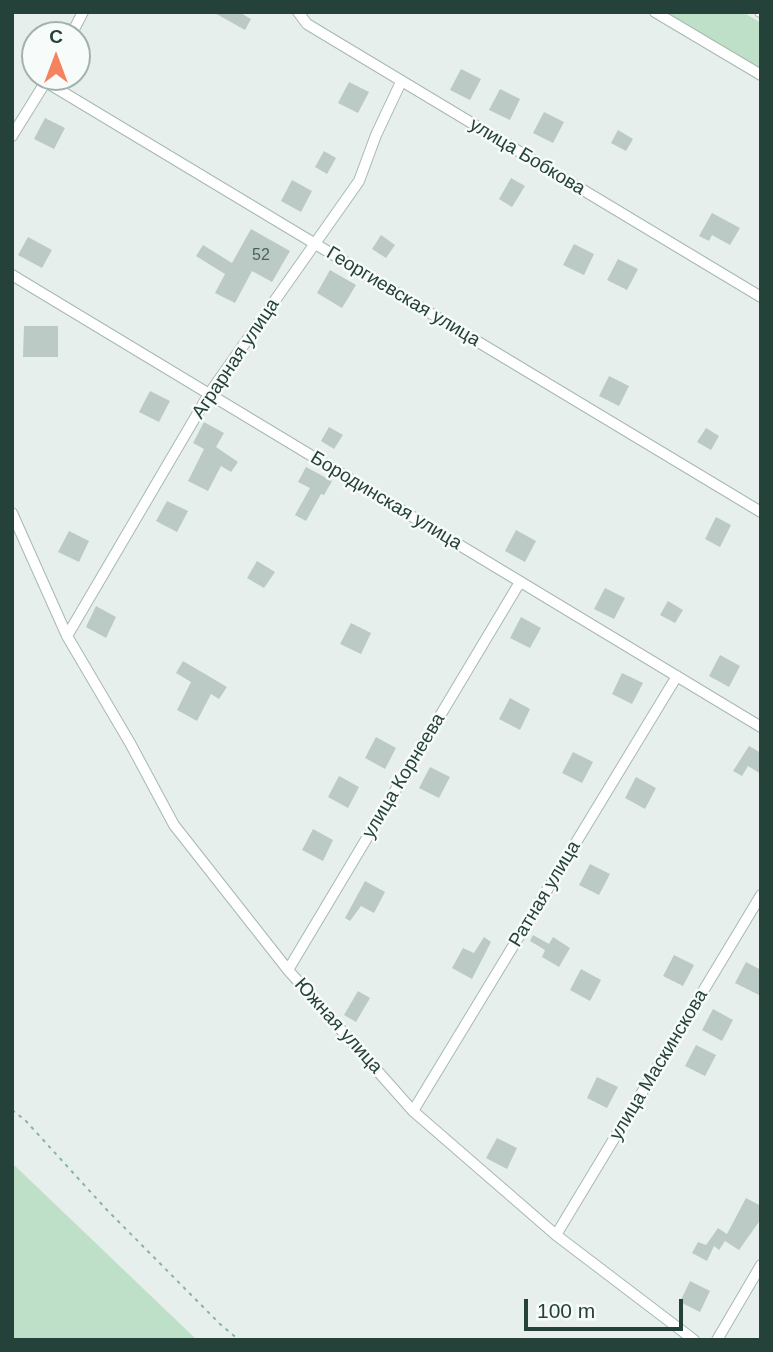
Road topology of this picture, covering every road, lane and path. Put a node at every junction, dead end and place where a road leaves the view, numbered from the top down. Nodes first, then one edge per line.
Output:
1 (298, 12) edge
2 (655, 12) edge
3 (761, 75) edge
4 (401, 82) junction
5 (40, 91) edge
6 (66, 91) edge
7 (12, 136) edge
8 (315, 244) junction
9 (12, 275) edge
10 (761, 297) edge
11 (209, 394) junction
12 (761, 512) edge
13 (12, 513) edge
14 (520, 582) junction
15 (67, 636) junction
16 (677, 676) junction
17 (761, 727) edge
18 (761, 895) edge
19 (288, 970) junction
20 (12, 1110) edge
21 (413, 1111) junction
22 (556, 1235) junction
23 (761, 1265) edge
24 (239, 1340) edge
25 (694, 1340) edge
26 (717, 1340) edge

1 - 4 street, улица Бобкова
2 - 3 street
4 - 8 street, Аграрная улица
4 - 10 street, улица Бобкова
5 - 7 street
6 - 8 street, Георгиевская улица
8 - 11 street, Аграрная улица
8 - 12 street, Георгиевская улица
9 - 11 street, Бородинская улица
11 - 14 street, Бородинская улица
11 - 15 street, Аграрная улица
13 - 15 street, Южная улица
14 - 16 street, Бородинская улица
14 - 19 street, улица Корнеева
15 - 19 street, Южная улица
16 - 17 street, Бородинская улица
16 - 21 street, Ратная улица
18 - 22 street, улица Маскинскова
19 - 21 street, Южная улица
20 - 24 path
21 - 22 street, Южная улица
22 - 25 street, Южная улица
23 - 26 street

